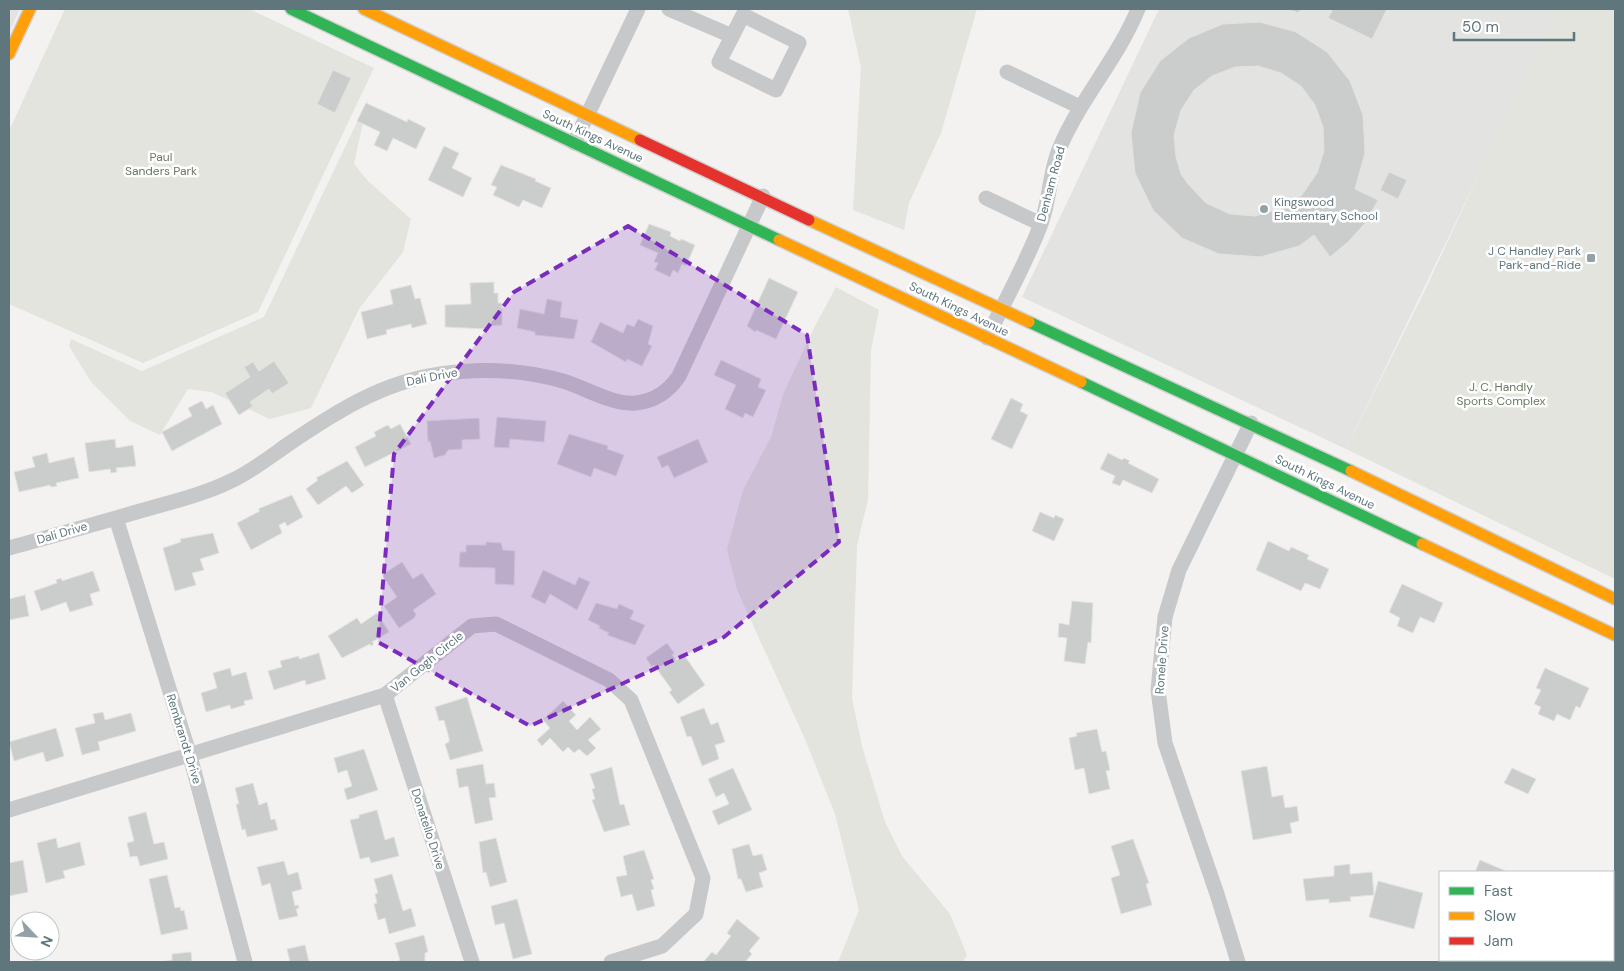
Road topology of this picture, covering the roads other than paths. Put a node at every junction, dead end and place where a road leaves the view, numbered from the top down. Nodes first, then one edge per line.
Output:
1 (30, 9) edge
2 (291, 9) edge
3 (364, 9) edge
4 (638, 9) edge
5 (669, 9) edge
6 (1138, 9) edge
7 (732, 36) junction
8 (9, 54) edge
9 (1007, 72) dead end
10 (1080, 106) junction
11 (588, 114) junction
12 (574, 143) junction
13 (763, 196) junction
14 (986, 198) dead end
15 (1041, 224) junction
16 (750, 225) junction
17 (1001, 309) junction
18 (987, 338) junction
19 (1251, 423) junction
20 (1236, 455) junction
21 (116, 518) junction
22 (9, 548) edge
23 (1615, 599) edge
24 (1615, 635) edge
25 (385, 695) junction
26 (190, 756) junction
27 (9, 810) edge
28 (245, 962) edge
29 (472, 962) edge
30 (611, 962) edge
31 (1238, 962) edge

1 - 8 main road
2 - 12 main road, South Kings Avenue
3 - 11 main road, South Kings Avenue
4 - 11 street
5 - 7 street
6 - 10 street, Denham Road
7 - 7 street
9 - 10 street
10 - 15 street, Denham Road
11 - 12 street
11 - 13 main road, South Kings Avenue
12 - 16 main road, South Kings Avenue
13 - 16 street, Dali Drive
13 - 17 main road, South Kings Avenue
14 - 15 street
15 - 17 street, Denham Road
16 - 18 main road, South Kings Avenue
16 - 21 street, Dali Drive
17 - 18 street, Denham Road
17 - 19 main road, South Kings Avenue
18 - 20 main road, South Kings Avenue
19 - 20 street, Ronele Drive
19 - 23 main road, South Kings Avenue
20 - 24 main road, South Kings Avenue
20 - 31 street, Ronele Drive
21 - 22 street, Dali Drive
21 - 26 street, Rembrandt Drive
25 - 26 street, Van Gogh Circle
25 - 29 street, Donatello Drive
25 - 30 street, Van Gogh Circle
26 - 27 street, Van Gogh Circle
26 - 28 street, Rembrandt Drive

